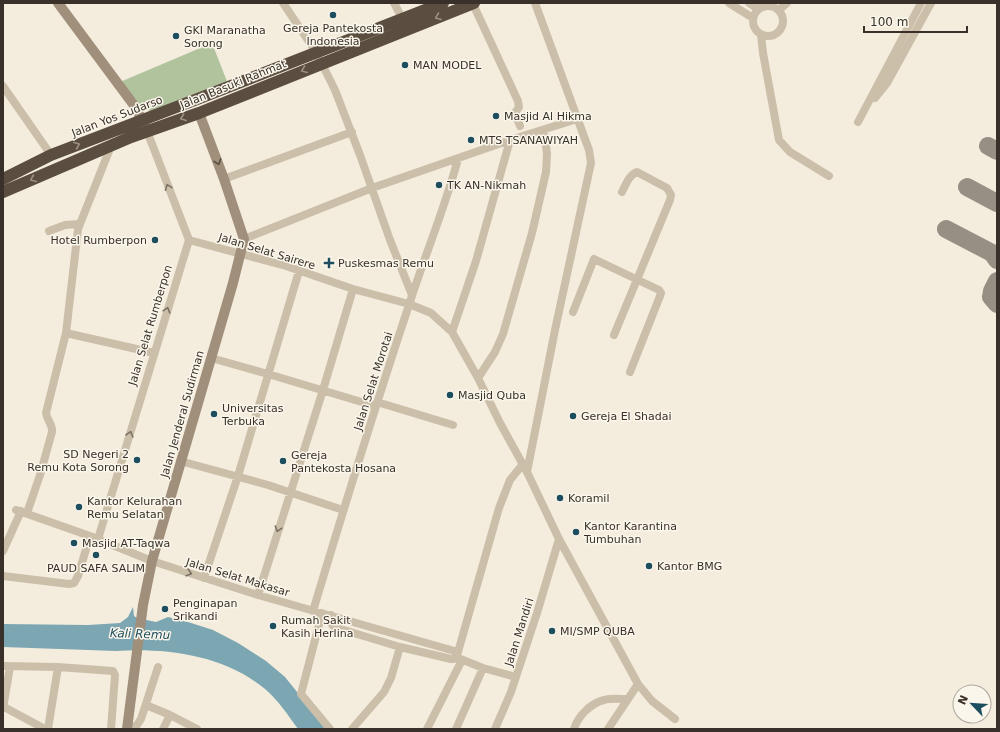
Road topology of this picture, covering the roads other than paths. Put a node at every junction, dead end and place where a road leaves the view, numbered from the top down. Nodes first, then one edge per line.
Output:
1 (58, 3) edge
2 (283, 3) edge
3 (394, 3) edge
4 (443, 3) edge
5 (473, 3) edge
6 (535, 3) edge
7 (729, 3) edge
8 (749, 3) edge
9 (786, 3) edge
10 (921, 3) edge
11 (931, 3) edge
12 (758, 9) junction
13 (779, 10) junction
14 (402, 18) junction
15 (753, 18) junction
16 (913, 18) junction
17 (921, 22) junction
18 (761, 35) junction
19 (316, 52) junction
20 (323, 63) junction
21 (3, 86) edge
22 (864, 111) junction
23 (200, 112) junction
24 (577, 119) junction
25 (858, 122) dead end
26 (145, 126) junction
27 (520, 126) dead end
28 (544, 130) junction
29 (352, 132) junction
30 (510, 140) junction
31 (111, 146) junction
32 (51, 155) junction
33 (458, 159) junction
34 (829, 176) dead end
35 (3, 179) edge
36 (224, 179) junction
37 (372, 188) junction
38 (3, 192) edge
39 (622, 192) dead end
40 (79, 224) junction
41 (50, 231) dead end
42 (244, 239) junction
43 (189, 240) junction
44 (241, 254) junction
45 (299, 271) junction
46 (636, 279) junction
47 (353, 289) junction
48 (412, 295) junction
49 (409, 304) junction
50 (573, 312) dead end
51 (452, 332) junction
52 (66, 334) junction
53 (614, 335) dead end
54 (154, 353) junction
55 (211, 358) junction
56 (630, 372) dead end
57 (268, 374) junction
58 (478, 378) junction
59 (323, 390) junction
60 (376, 404) junction
61 (452, 425) dead end
62 (180, 460) junction
63 (523, 464) junction
64 (527, 472) junction
65 (238, 476) junction
66 (290, 492) junction
67 (344, 510) junction
68 (21, 511) junction
69 (94, 537) junction
70 (559, 539) junction
71 (3, 551) edge
72 (152, 561) junction
73 (3, 576) edge
74 (204, 578) junction
75 (258, 595) junction
76 (313, 611) junction
77 (322, 614) junction
78 (331, 615) junction
79 (400, 647) junction
80 (458, 656) junction
81 (6, 666) edge
82 (58, 667) junction
83 (158, 667) dead end
84 (483, 668) junction
85 (516, 677) junction
86 (638, 684) junction
87 (626, 700) junction
88 (146, 705) junction
89 (4, 707) edge
90 (170, 714) junction
91 (675, 719) dead end
92 (45, 729) edge
93 (48, 729) edge
94 (111, 729) edge
95 (128, 729) edge
96 (163, 729) edge
97 (197, 729) edge
98 (330, 729) edge
99 (352, 729) edge
100 (427, 729) edge
101 (456, 729) edge
102 (495, 729) edge
103 (574, 729) edge
104 (608, 729) edge

1 - 26 main road
2 - 19 street
3 - 14 street
4 - 14 highway, Jalan Yos Sudarso
5 -> 20 highway, Jalan Basuki Rahmat
5 - 27 street
6 - 24 street
7 - 15 street
8 - 12 street
9 - 13 street
10 - 16 street
11 - 17 street
12 - 13 street
12 - 15 street
13 - 18 street
14 - 19 highway, Jalan Yos Sudarso
15 - 18 street
16 - 17 street
16 - 22 street
17 - 22 street
18 - 34 street
19 - 20 street
19 - 26 highway, Jalan Yos Sudarso
20 -> 23 highway, Jalan Basuki Rahmat
20 - 29 street
21 - 32 street
22 - 25 street
23 -> 26 highway, Jalan Basuki Rahmat
23 -> 36 main road, Jalan Jenderal Sudirman
24 - 28 street
24 - 64 street
26 - 31 highway, Jalan Basuki Rahmat
32 -> 26 highway, Jalan Yos Sudarso
43 -> 26 street
28 - 30 street
28 - 58 street
29 - 36 street
29 - 37 street
30 - 33 street
30 - 51 street
31 -> 38 highway, Jalan Basuki Rahmat
31 - 40 street
32 - 35 highway, Jalan Yos Sudarso
33 - 37 street
33 - 48 street, Jalan Selat Morotai
36 - 42 main road, Jalan Jenderal Sudirman
37 - 42 street
37 - 48 street
39 - 46 street
40 - 41 street
40 - 52 street
42 - 44 main road, Jalan Jenderal Sudirman
43 - 44 street, Jalan Selat Sairere
54 -> 43 street, Jalan Selat Rumberpon
44 - 45 street, Jalan Selat Sairere
44 - 55 main road, Jalan Jenderal Sudirman
45 - 47 street, Jalan Selat Sairere
45 - 57 street
46 - 50 street
46 - 53 street
46 - 56 street
47 - 49 street, Jalan Selat Sairere
47 - 59 street
48 - 49 street, Jalan Selat Morotai
49 - 51 street, Jalan Selat Sairere
49 - 60 street, Jalan Selat Morotai
51 - 58 street, Jalan Selat Sairere
52 - 54 street
52 - 68 street
69 -> 54 street, Jalan Selat Rumberpon
55 - 57 street
55 - 62 main road, Jalan Jenderal Sudirman
57 - 59 street
57 - 65 street
58 - 63 street, Jalan Selat Sairere
59 - 60 street
59 - 66 street
60 - 61 street
60 - 67 street, Jalan Selat Morotai
62 - 65 street
62 - 72 main road, Jalan Jenderal Sudirman
63 - 64 street, Jalan Selat Sairere
63 - 80 street
64 - 70 street, Jalan Selat Sairere
65 - 66 street
65 - 74 street
66 - 67 street
66 -> 75 street
67 - 76 street, Jalan Selat Morotai
68 - 69 street, Jalan Selat Makasar
68 - 71 street
69 - 72 street, Jalan Selat Makasar
69 - 73 street, Jalan Selat Rumberpon
70 - 85 street, Jalan Mandiri
70 - 86 street, Jalan Selat Sairere
72 -> 74 street, Jalan Selat Makasar
72 - 95 main road, Jalan Jenderal Sudirman
74 - 75 street, Jalan Selat Makasar
75 - 76 street, Jalan Selat Makasar
76 - 77 street, Jalan Selat Makasar
77 - 78 street, Jalan Selat Makasar
77 - 98 street
78 - 79 street
78 - 80 street, Jalan Selat Makasar
79 - 80 street
79 - 99 street
80 - 84 street
80 - 100 street
81 - 82 street
81 - 89 street
82 - 93 street
82 - 94 street
83 - 88 street
84 - 85 street
84 - 101 street
85 - 102 street, Jalan Mandiri
86 - 87 street
86 - 91 street, Jalan Selat Sairere
87 - 103 street
87 - 104 street
88 - 90 street
88 - 95 street
89 - 92 street
90 - 96 street
90 - 97 street

